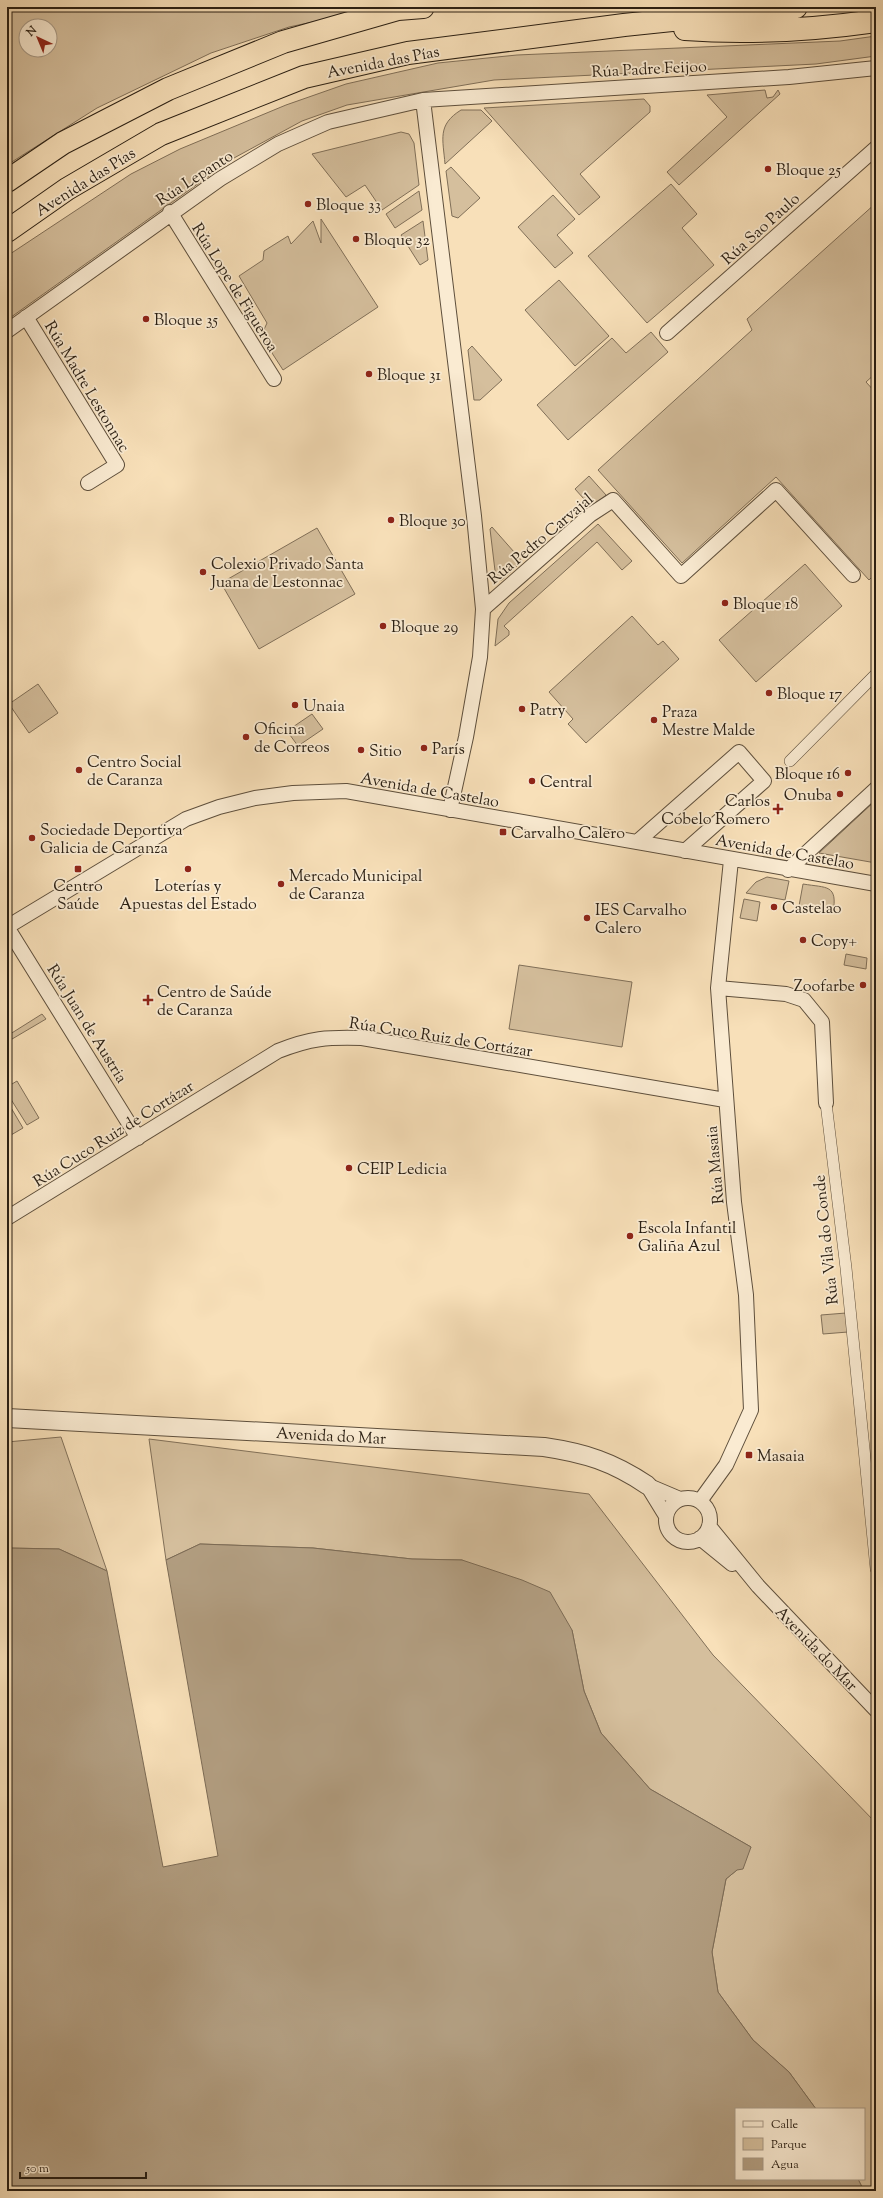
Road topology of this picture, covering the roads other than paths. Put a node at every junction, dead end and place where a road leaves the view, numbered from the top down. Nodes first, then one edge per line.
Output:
1 (423, 7) edge
2 (796, 7) edge
3 (404, 8) edge
4 (876, 21) edge
5 (624, 25) junction
6 (876, 68) edge
7 (423, 100) junction
8 (876, 148) edge
9 (7, 181) edge
10 (170, 212) junction
11 (7, 231) edge
12 (26, 317) junction
13 (7, 331) edge
14 (667, 333) dead end
15 (274, 379) dead end
16 (88, 483) dead end
17 (853, 575) dead end
18 (483, 609) junction
19 (876, 674) edge
20 (790, 761) dead end
21 (876, 789) edge
22 (450, 810) junction
23 (637, 842) junction
24 (685, 851) junction
25 (731, 860) junction
26 (788, 870) junction
27 (876, 884) edge
28 (7, 927) edge
29 (718, 988) junction
30 (726, 1100) junction
31 (826, 1103) joint
32 (138, 1138) junction
33 (7, 1218) edge
34 (7, 1418) edge
35 (647, 1485) junction
36 (680, 1499) junction
37 (700, 1501) junction
38 (666, 1516) junction
39 (709, 1526) junction
40 (700, 1538) junction
41 (876, 1569) edge
42 (758, 1586) junction
43 (876, 1710) edge

1 - 3 highway
2 - 5 highway, Avenida das Pías
3 - 9 highway
4 - 5 highway
5 - 11 highway, Avenida das Pías
6 - 7 street, Rúa Padre Feijoo
7 - 10 street, Rúa Lepanto
7 - 18 street
8 - 14 street, Rúa Sao Paulo
10 - 12 street, Rúa Lepanto
10 - 15 street, Rúa Lope de Figueroa
12 - 13 street, Rúa Lepanto
12 - 16 street, Rúa Madre Lestonnac
17 - 18 street, Rúa Pedro Carvajal
18 - 22 street
19 - 20 street
21 - 26 street
22 - 23 street, Avenida de Castelao
22 - 28 street, Avenida de Castelao
23 - 24 street, Avenida de Castelao
23 - 24 street
24 - 25 street, Avenida de Castelao
25 - 26 street, Avenida de Castelao
25 - 29 street, Rúa Masaia
26 - 27 street, Avenida de Castelao
28 - 32 street, Rúa Juan de Austria
29 - 30 street, Rúa Masaia
29 - 31 street, Rúa Vila do Conde
30 - 32 street, Rúa Cuco Ruiz de Cortázar
30 - 37 street, Rúa Masaia
31 - 41 street, Rúa Vila do Conde
32 - 33 street, Rúa Cuco Ruiz de Cortázar
34 - 35 street, Avenida do Mar
35 - 36 street, Avenida do Mar
35 - 38 street, Avenida do Mar
36 - 37 street
36 - 38 street
37 - 39 street
38 - 40 street
39 - 40 street
39 - 42 street, Avenida do Mar
40 - 42 street, Avenida do Mar
42 - 43 street, Avenida do Mar

